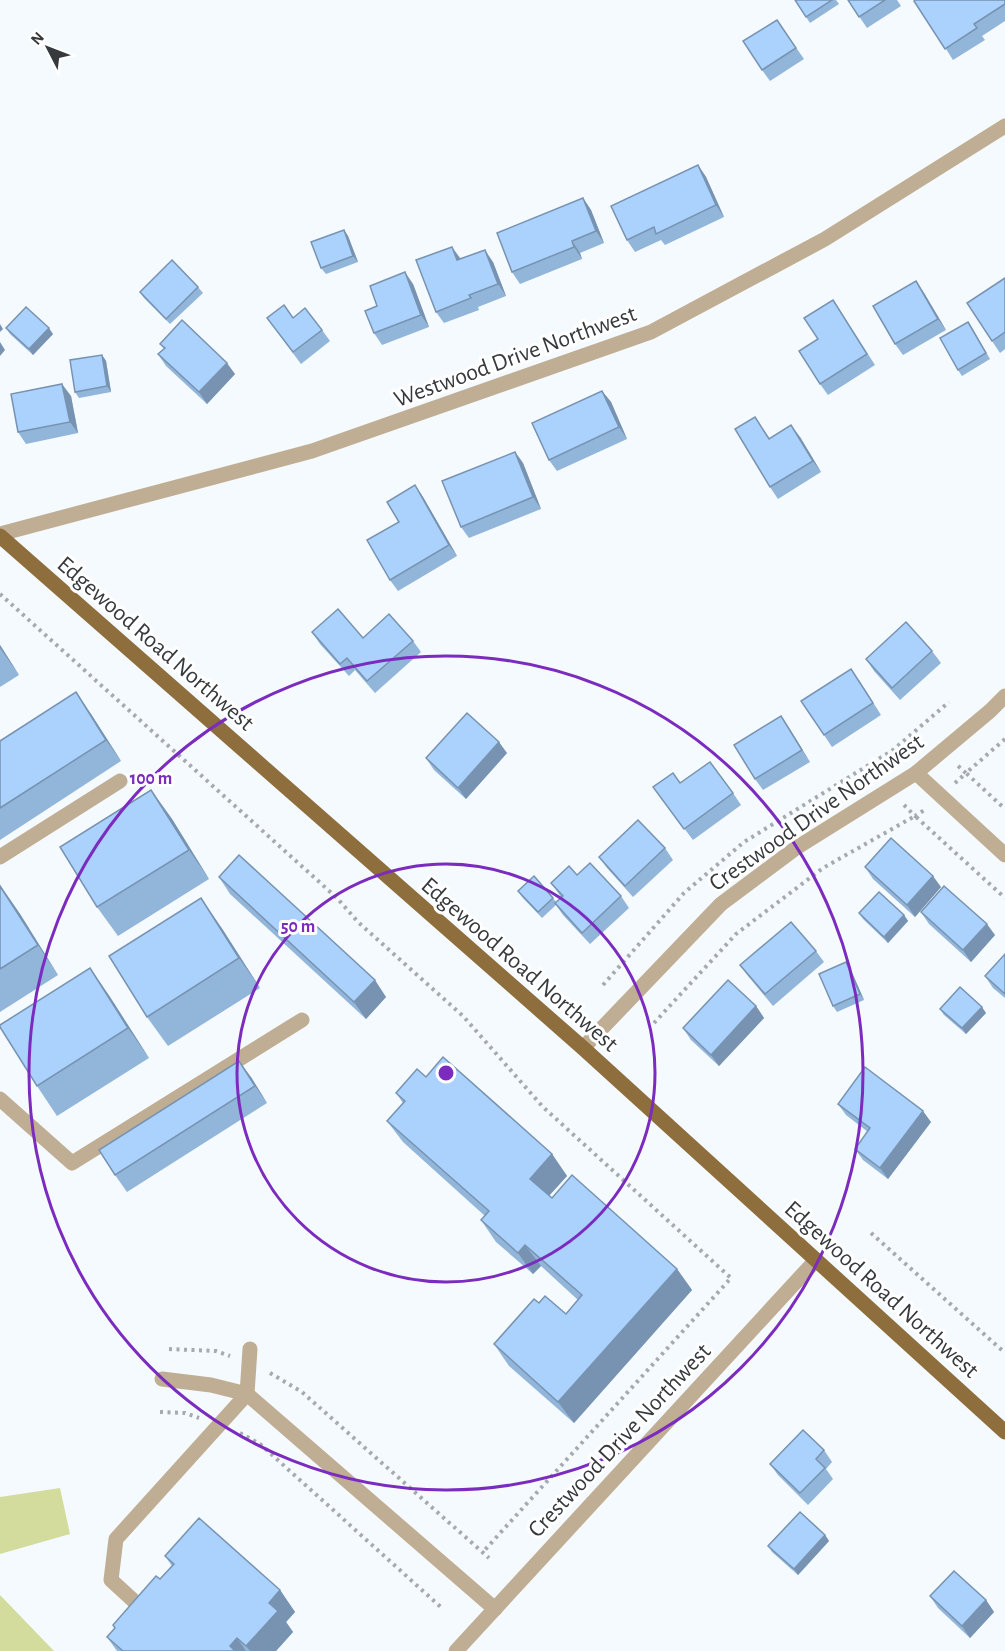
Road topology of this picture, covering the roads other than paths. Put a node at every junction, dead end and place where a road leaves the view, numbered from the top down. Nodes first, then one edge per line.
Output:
1 (1005, 126) edge
2 (0, 535) edge
3 (1005, 696) edge
4 (916, 773) junction
5 (120, 781) dead end
6 (1005, 855) edge
7 (0, 857) edge
8 (302, 1020) dead end
9 (582, 1048) junction
10 (0, 1099) edge
11 (816, 1260) junction
12 (250, 1356) road end
13 (162, 1379) dead end
14 (248, 1394) junction
15 (1005, 1432) edge
16 (495, 1609) junction
17 (156, 1622) edge
18 (456, 1651) edge

1 - 2 street, Westwood Drive Northwest
2 - 9 main road, Edgewood Road Northwest
3 - 4 street, Crestwood Drive Northwest
4 - 6 street
4 - 9 street, Crestwood Drive Northwest
5 - 7 street
8 - 10 street
9 - 11 main road, Edgewood Road Northwest
11 - 15 main road, Edgewood Road Northwest
11 - 16 street, Crestwood Drive Northwest
12 - 14 street
13 - 14 street
14 - 16 street
14 - 17 street
16 - 18 street, Crestwood Drive Northwest

